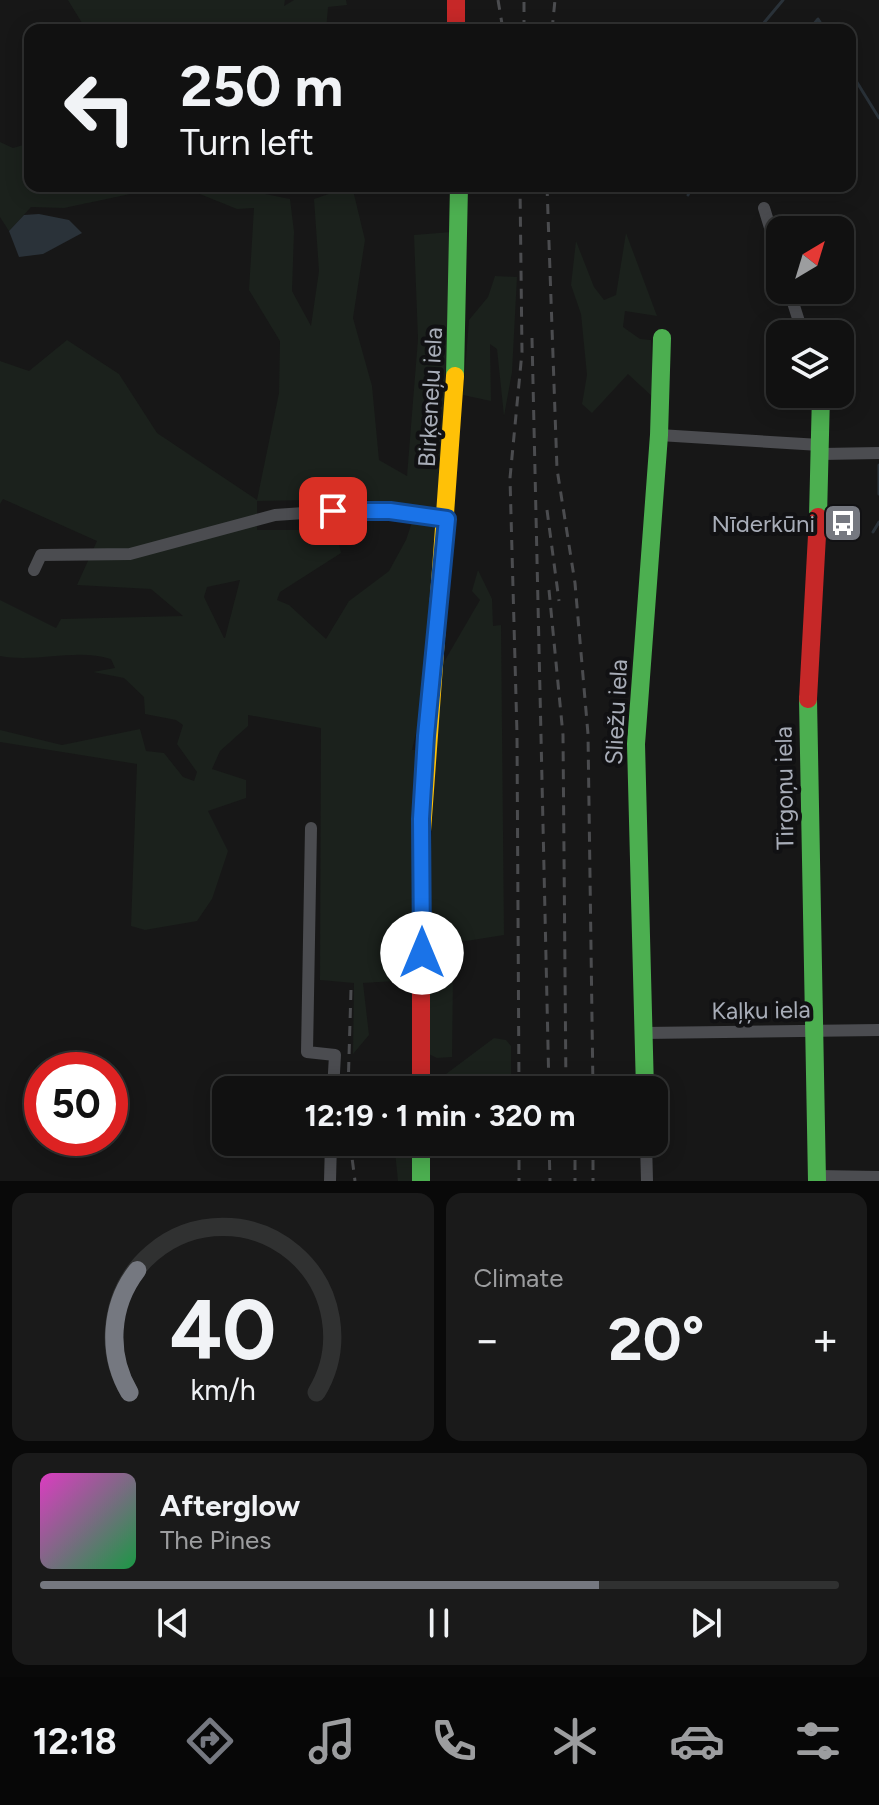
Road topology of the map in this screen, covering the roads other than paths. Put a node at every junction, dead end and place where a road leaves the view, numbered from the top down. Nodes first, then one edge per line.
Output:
1 (456, 0) edge
2 (456, 24) edge
3 (459, 192) edge
4 (764, 208) dead end
5 (766, 216) edge
6 (662, 338) dead end
7 (821, 408) edge
8 (659, 435) junction
9 (821, 450) junction
10 (879, 453) edge
11 (447, 519) junction
12 (34, 570) dead end
13 (311, 828) dead end
14 (879, 1030) edge
15 (814, 1031) junction
16 (643, 1033) junction
17 (334, 1076) edge
18 (421, 1076) edge
19 (645, 1076) edge
20 (331, 1156) edge
21 (421, 1156) edge
22 (646, 1156) edge
23 (879, 1177) edge
24 (817, 1178) edge
25 (330, 1181) edge
26 (421, 1181) edge
27 (647, 1181) edge

1 - 2 street
3 - 11 street, Birķeneļu iela
4 - 5 street
6 - 8 street, Sliežu iela
7 - 9 street, Tirgoņu iela
8 - 9 street
8 - 16 street, Sliežu iela
9 - 10 street
9 - 15 street, Tirgoņu iela
11 - 12 street
11 - 18 street, Birķeneļu iela
13 - 17 street
14 - 15 street, Kaļķu iela
15 - 16 street, Kaļķu iela
15 - 24 street, Tirgoņu iela
16 - 19 street, Sliežu iela
20 - 25 street
21 - 26 street
22 - 27 street
23 - 24 street

